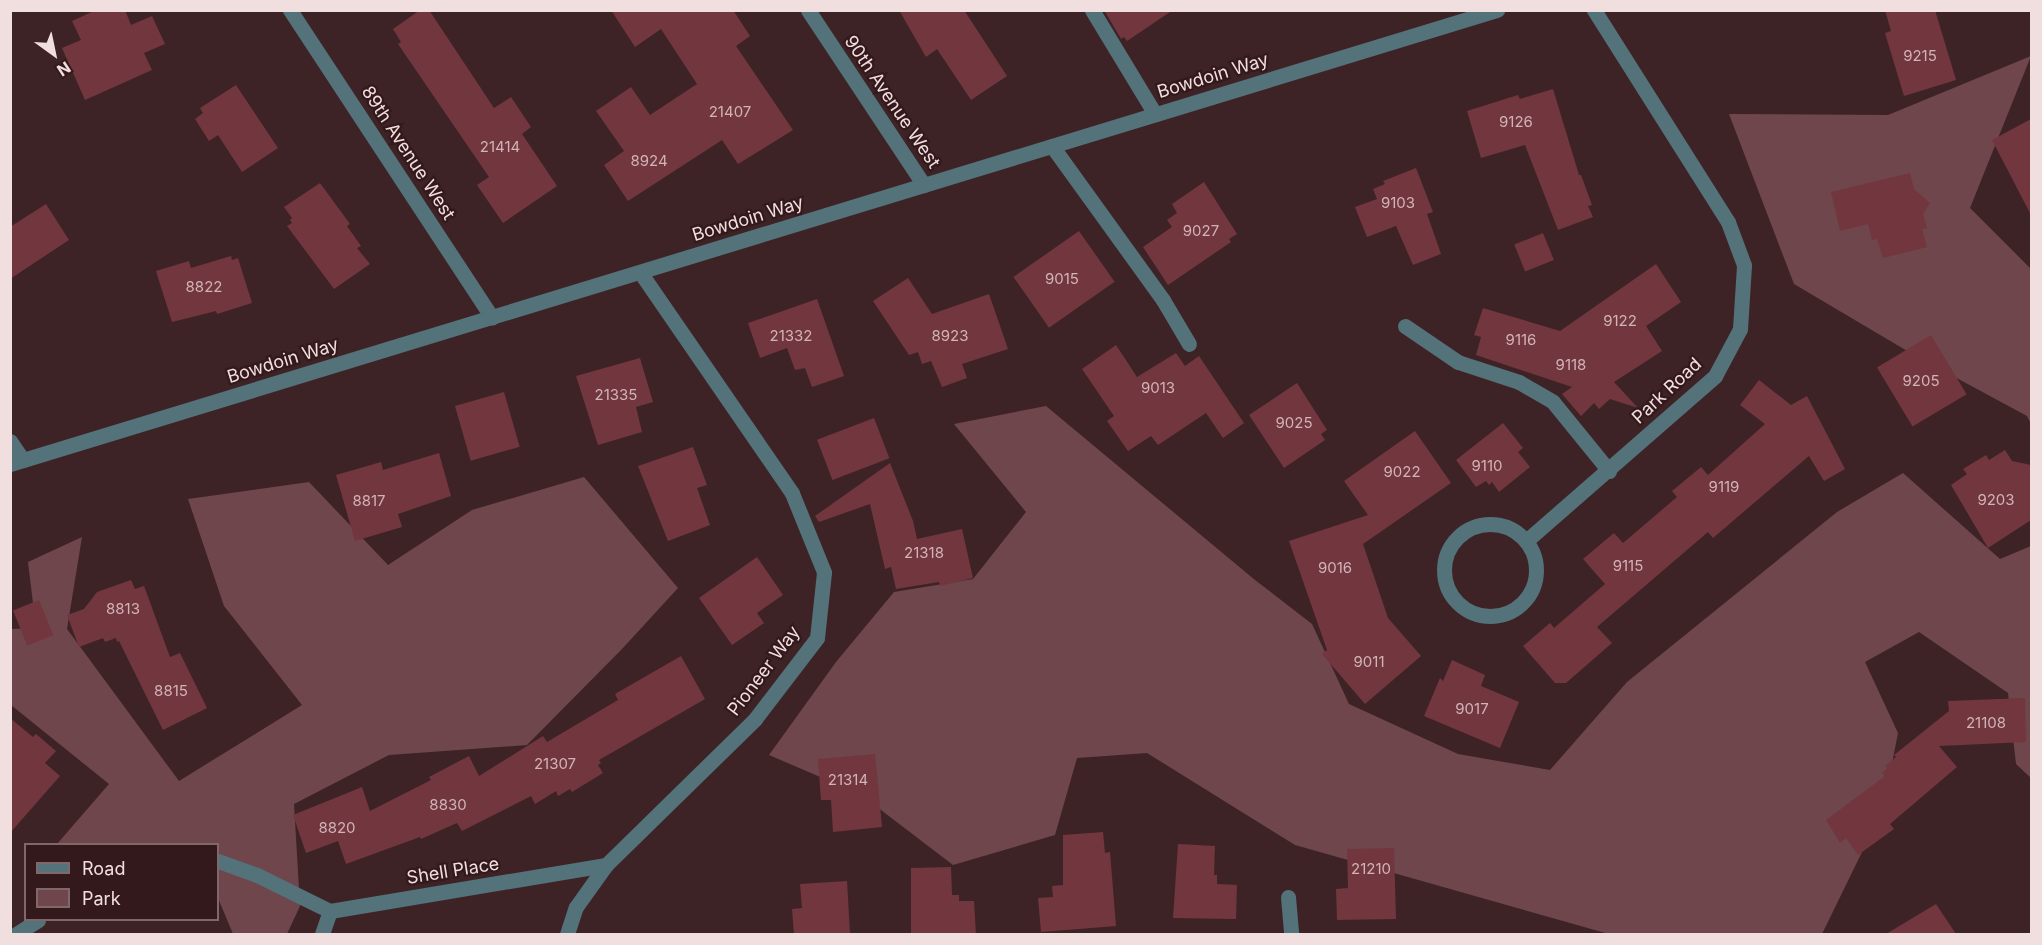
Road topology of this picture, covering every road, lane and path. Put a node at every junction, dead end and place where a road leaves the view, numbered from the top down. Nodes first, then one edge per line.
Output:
1 (290, 10) edge
2 (808, 10) edge
3 (1092, 10) edge
4 (1497, 10) edge
5 (1594, 10) edge
6 (1155, 114) junction
7 (1052, 146) junction
8 (924, 185) junction
9 (640, 272) junction
10 (492, 318) junction
11 (1405, 326) dead end
12 (1189, 344) dead end
13 (10, 441) edge
14 (17, 462) edge
15 (1609, 471) junction
16 (1526, 541) junction
17 (219, 861) edge
18 (606, 866) junction
19 (1288, 897) dead end
20 (330, 911) junction
21 (36, 921) edge
22 (16, 934) edge
23 (322, 934) edge
24 (567, 934) edge
25 (1291, 934) edge

1 - 10 street, 89th Avenue West
2 - 8 street, 90th Avenue West
3 - 6 street
4 - 6 street, Bowdoin Way
5 - 15 street, Park Road
6 - 7 street, Bowdoin Way
7 - 8 street, Bowdoin Way
7 - 12 street
8 - 9 street, Bowdoin Way
9 - 10 street, Bowdoin Way
9 - 18 street, Pioneer Way
10 - 14 street, Bowdoin Way
11 - 15 street
13 - 14 street
15 - 16 street, Park Road
16 - 16 street
17 - 20 street
18 - 20 street, Shell Place
18 - 24 street, Pioneer Way
19 - 25 street
20 - 23 street
21 - 22 street

